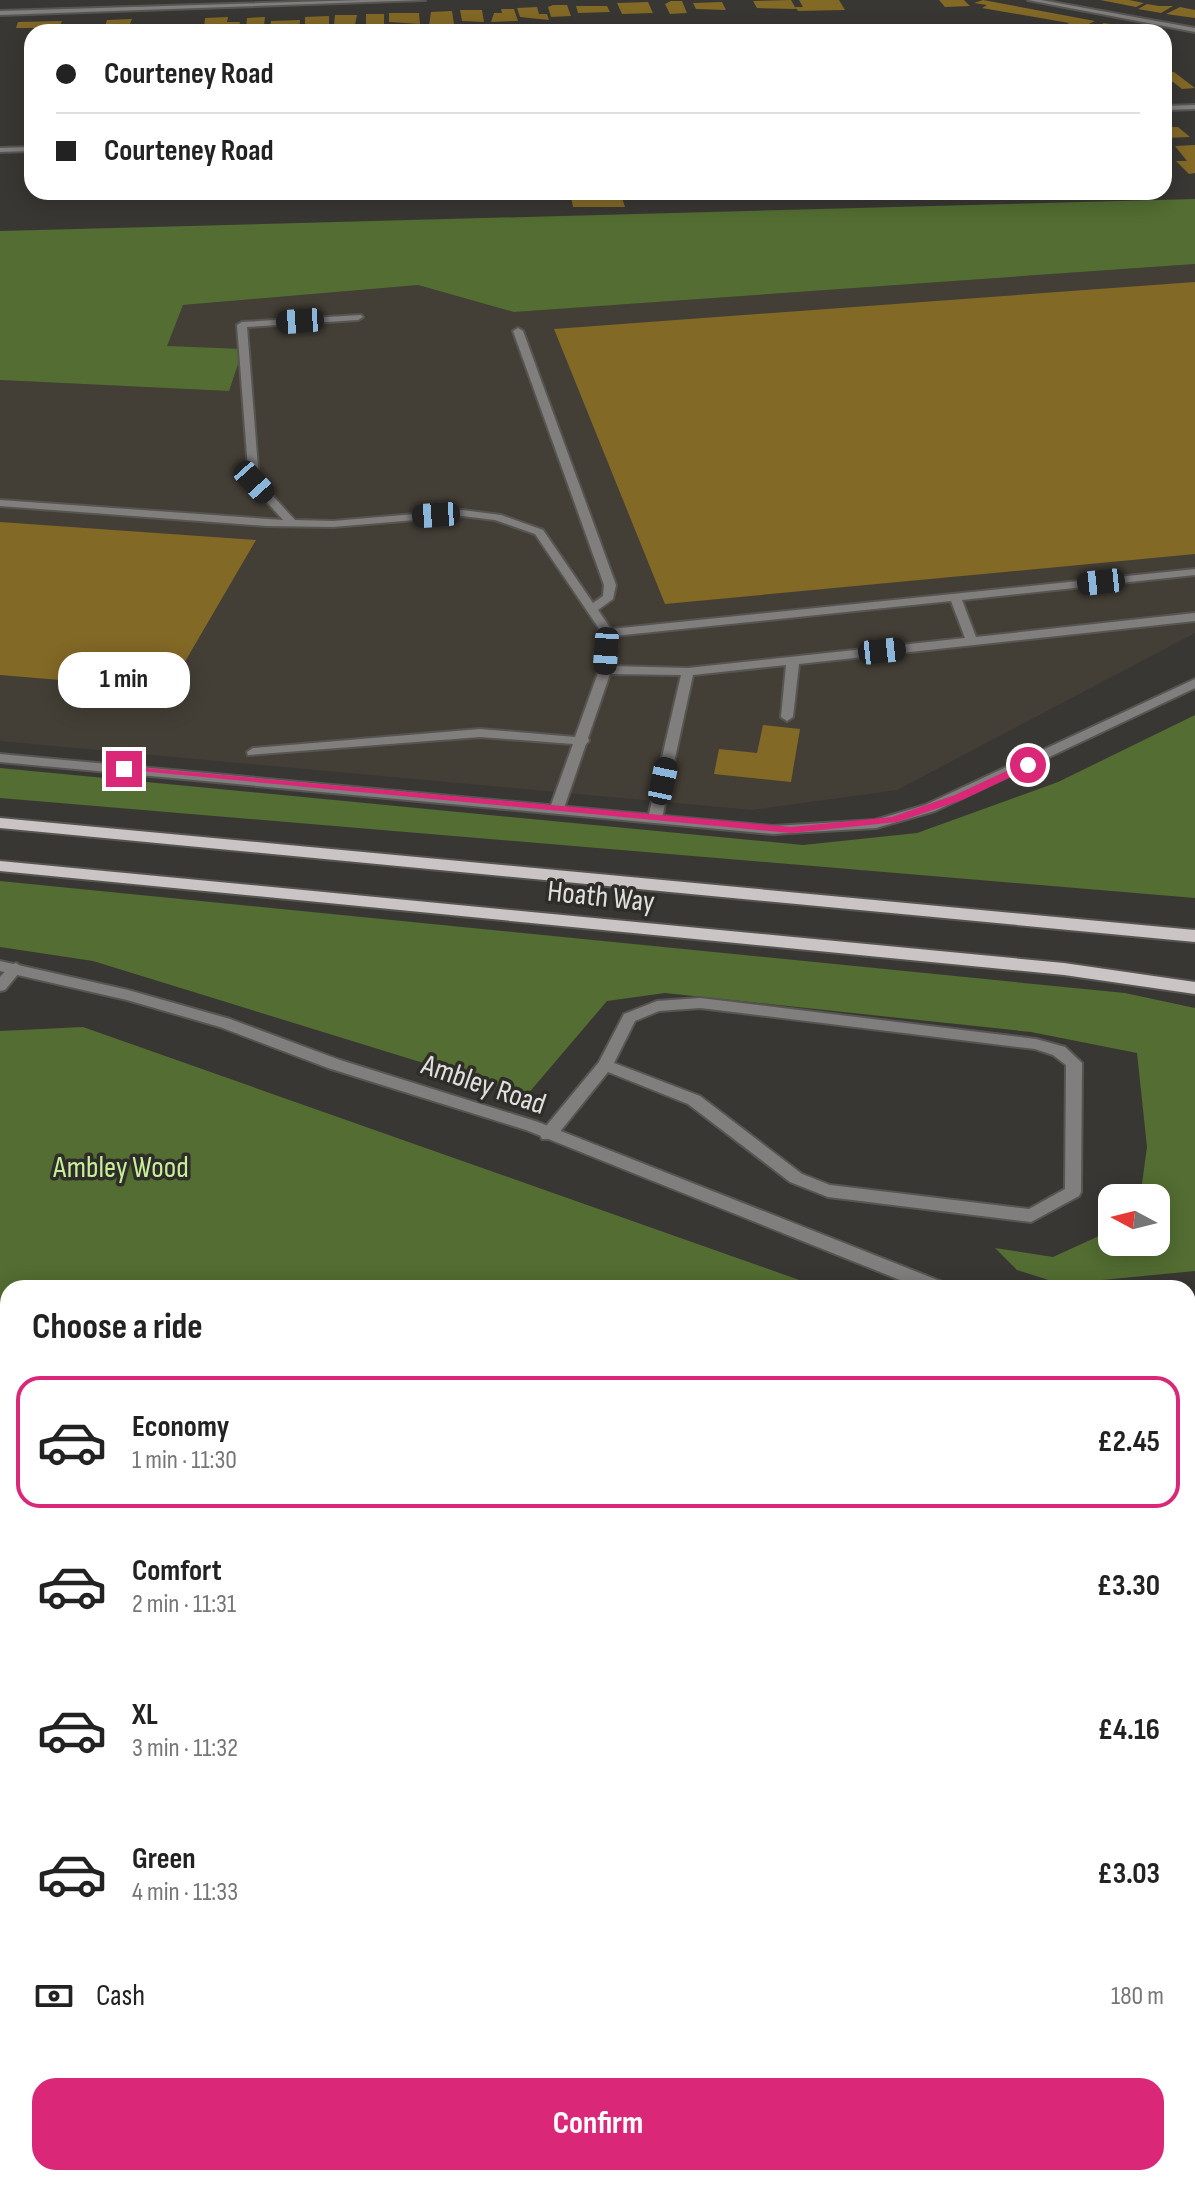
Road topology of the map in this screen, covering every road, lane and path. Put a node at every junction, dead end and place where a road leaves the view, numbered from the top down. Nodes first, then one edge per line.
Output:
1 (422, 0) edge
2 (1031, 0) edge
3 (360, 1) edge
4 (0, 13) edge
5 (1162, 24) edge
6 (1172, 26) edge
7 (1195, 30) edge
8 (1195, 107) edge
9 (1172, 108) edge
10 (24, 149) edge
11 (0, 150) edge
12 (358, 317) dead end
13 (518, 331) dead end
14 (0, 503) edge
15 (292, 523) junction
16 (1193, 575) edge
17 (955, 597) junction
18 (592, 609) junction
19 (1195, 617) edge
20 (608, 633) junction
21 (972, 641) junction
22 (793, 661) junction
23 (605, 670) junction
24 (688, 672) junction
25 (1195, 683) edge
26 (787, 717) dead end
27 (583, 741) junction
28 (253, 752) dead end
29 (0, 758) edge
30 (557, 808) junction
31 (655, 818) junction
32 (0, 823) edge
33 (0, 866) edge
34 (1195, 936) edge
35 (8, 967) edge
36 (0, 986) edge
37 (1195, 988) edge
38 (605, 1065) junction
39 (548, 1135) junction
40 (919, 1280) edge

1 - 3 street
2 - 5 street
3 - 4 street
6 - 7 street
8 - 9 street
10 - 11 street
12 - 15 street
13 - 18 street
14 - 15 street
15 - 18 street
16 - 17 street
17 - 20 street
17 - 21 street
18 - 20 street
19 - 21 street
20 - 23 street
21 - 22 street
22 - 24 street
22 - 26 street
23 - 24 street
23 - 27 street
24 - 31 street
25 - 31 street
27 - 28 street
27 - 30 street
29 - 30 street
30 - 31 street
32 - 34 main road, Hoath Way
33 - 37 main road, Hoath Way
35 - 36 street
35 - 39 street, Ambley Road
38 - 38 street
38 - 39 street
39 - 40 street, Ambley Road

